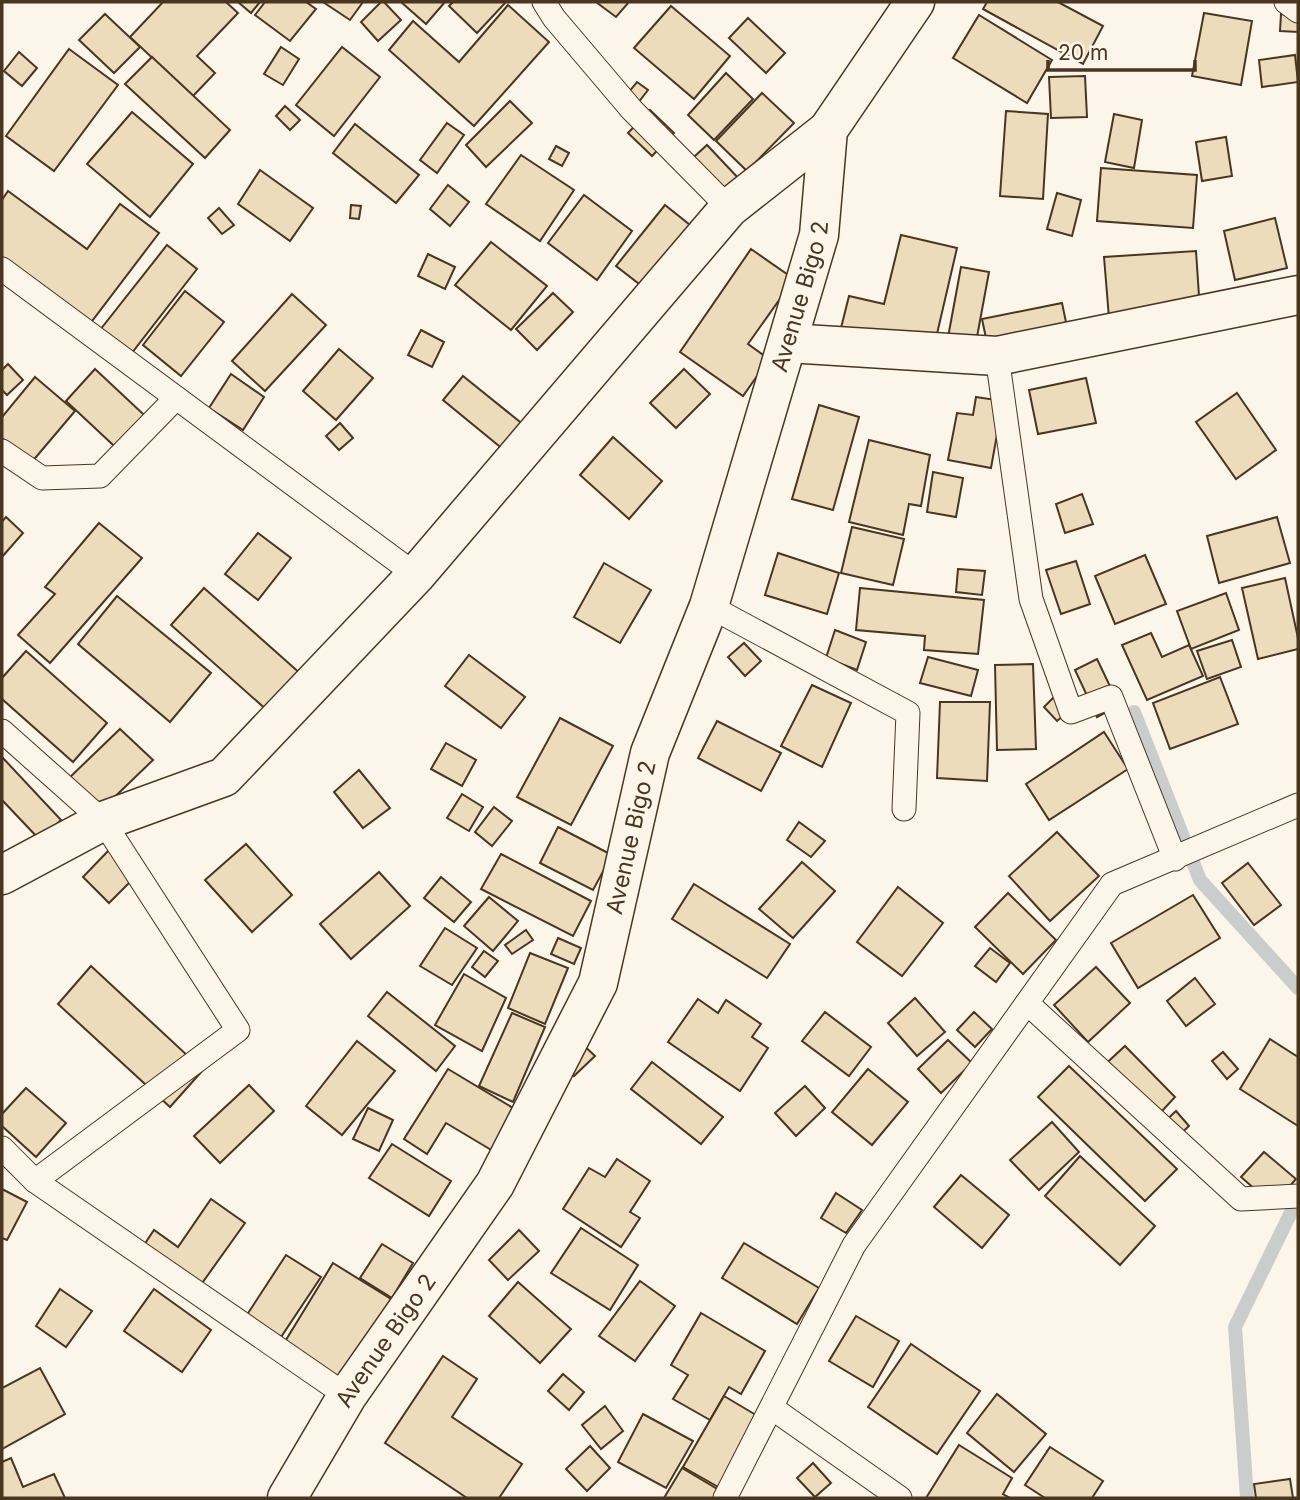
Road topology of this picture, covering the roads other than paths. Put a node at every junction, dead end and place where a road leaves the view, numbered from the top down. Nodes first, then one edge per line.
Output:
1 (544, 2) edge
2 (915, 2) edge
3 (1286, 2) edge
4 (1298, 11) edge
5 (828, 130) junction
6 (729, 208) junction
7 (2, 270) edge
8 (1298, 295) edge
9 (788, 343) junction
10 (997, 356) junction
11 (176, 398) junction
12 (2, 451) edge
13 (416, 575) junction
14 (709, 606) junction
15 (2, 731) edge
16 (1298, 805) edge
17 (904, 810) dead end
18 (103, 821) junction
19 (1175, 859) junction
20 (2, 874) edge
21 (1027, 1003) junction
22 (2, 1147) edge
23 (35, 1181) junction
24 (1298, 1196) edge
25 (347, 1396) junction
26 (772, 1408) junction
27 (298, 1494) edge
28 (725, 1498) edge
29 (900, 1498) edge

1 - 6 lane
2 - 5 street
3 - 4 lane
5 - 6 street
5 - 9 street, Avenue Bigo 2
6 - 13 street
7 - 11 lane
8 - 10 street
9 - 10 street
9 - 14 street, Avenue Bigo 2
10 - 19 lane
11 - 12 lane
11 - 13 lane
13 - 18 street
14 - 17 lane
14 - 25 street, Avenue Bigo 2
15 - 18 lane
16 - 19 lane
18 - 20 street
18 - 23 lane
19 - 21 lane
21 - 24 lane
21 - 26 lane
22 - 23 lane
23 - 25 lane
25 - 27 street, Avenue Bigo 2
26 - 28 lane
26 - 29 lane

